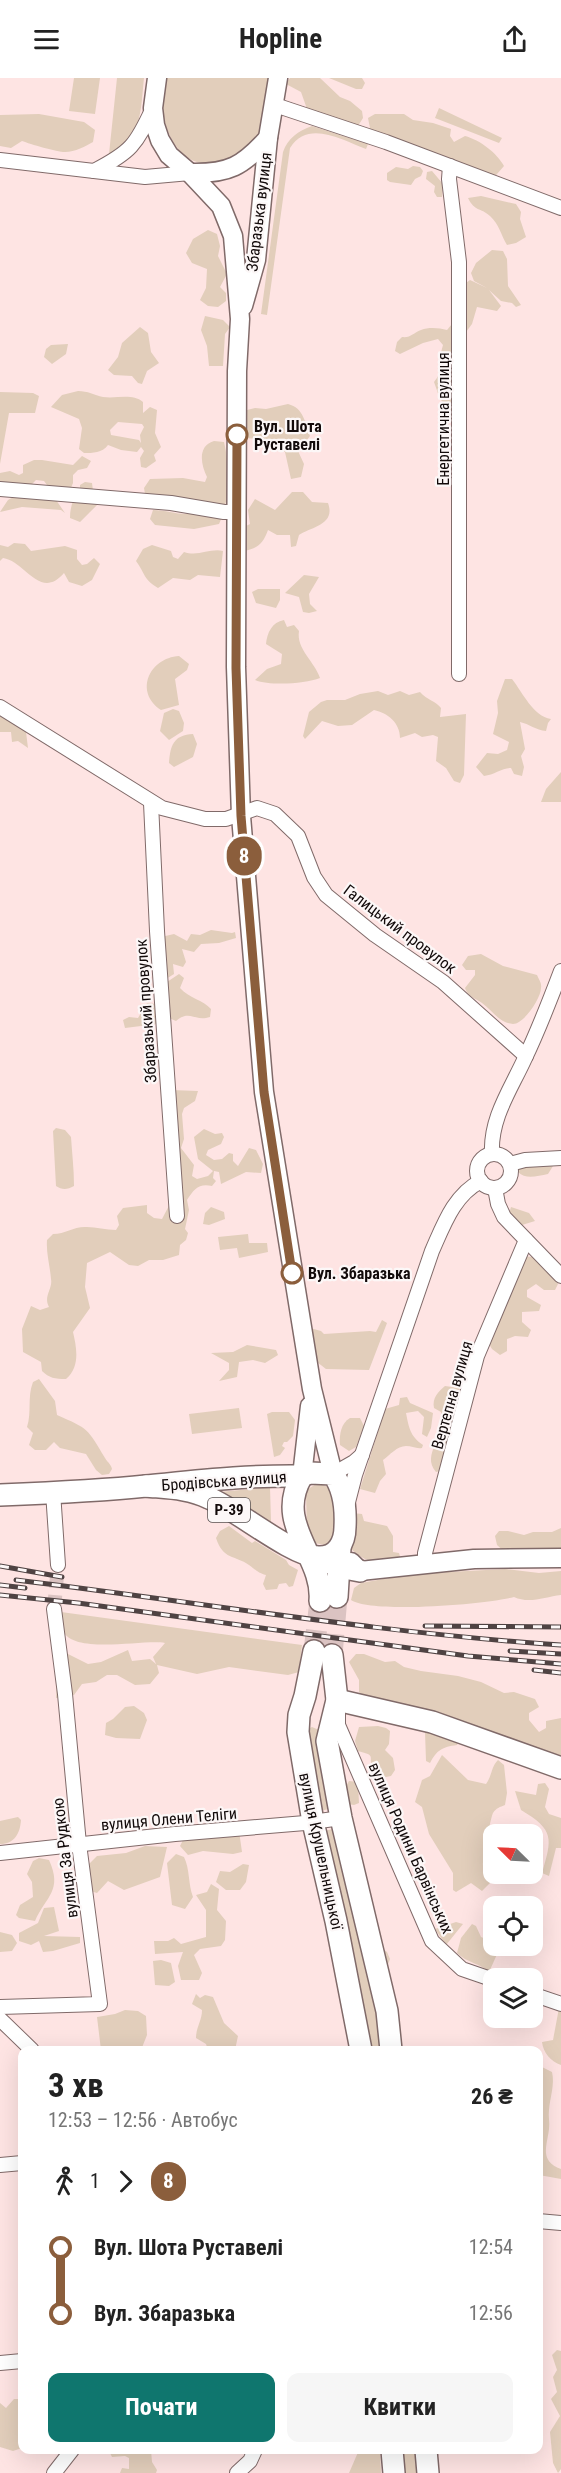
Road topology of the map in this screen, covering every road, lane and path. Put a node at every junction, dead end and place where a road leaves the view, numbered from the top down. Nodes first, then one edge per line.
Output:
1 (157, 78) edge
2 (278, 78) edge
3 (275, 105) junction
4 (153, 108) junction
5 (268, 138) junction
6 (0, 160) edge
7 (450, 166) junction
8 (94, 171) junction
9 (190, 173) junction
10 (561, 208) edge
11 (240, 319) junction
12 (0, 489) edge
13 (237, 512) junction
14 (459, 674) dead end
15 (0, 707) edge
16 (151, 803) junction
17 (241, 816) junction
18 (561, 971) edge
19 (526, 1056) junction
20 (492, 1154) junction
21 (561, 1158) edge
22 (510, 1164) junction
23 (480, 1181) junction
24 (495, 1188) junction
25 (177, 1216) dead end
26 (526, 1240) junction
27 (561, 1276) edge
28 (312, 1389) junction
29 (308, 1437) junction
30 (362, 1455) junction
31 (333, 1474) junction
32 (273, 1475) junction
33 (302, 1476) junction
34 (146, 1486) junction
35 (53, 1492) junction
36 (0, 1495) edge
37 (345, 1514) junction
38 (312, 1555) junction
39 (346, 1557) junction
40 (561, 1558) edge
41 (425, 1564) junction
42 (57, 1565) tunnel mouth
43 (54, 1609) tunnel mouth
44 (305, 1696) junction
45 (337, 1700) junction
46 (561, 1768) edge
47 (341, 1818) junction
48 (313, 1822) junction
49 (79, 1844) junction
50 (0, 1853) edge
51 (483, 1977) edge
52 (543, 1998) edge
53 (561, 2004) edge
54 (0, 2007) edge
55 (0, 2019) edge
56 (28, 2046) edge
57 (360, 2046) edge
58 (391, 2046) edge
59 (18, 2163) edge
60 (0, 2165) edge
61 (543, 2221) edge
62 (561, 2223) edge
63 (18, 2361) edge
64 (0, 2363) edge
65 (69, 2454) edge
66 (253, 2454) edge
67 (392, 2454) edge
68 (426, 2454) edge
69 (54, 2473) edge
70 (237, 2473) edge
71 (394, 2473) edge
72 (428, 2473) edge

1 - 4 main road, Збаразька вулиця
2 - 3 main road, Збаразька вулиця
3 - 5 main road, Збаразька вулиця
3 - 7 street
4 - 8 street
4 - 9 main road, Збаразька вулиця
5 - 9 main road
5 - 11 main road, Збаразька вулиця
6 - 8 street
7 - 10 street
7 - 14 street, Енергетична вулиця
8 - 9 street
9 - 11 main road, Збаразька вулиця
11 - 13 main road, Збаразька вулиця
12 - 13 street
13 - 17 main road, Збаразька вулиця
15 - 16 street, Галицький провулок
16 - 17 street, Галицький провулок
16 - 25 street, Збаразький провулок
17 - 19 street, Галицький провулок
17 - 28 main road, Збаразька вулиця
18 - 19 street
19 - 20 street
20 - 22 street
20 - 23 street
21 - 22 street
22 - 24 street
23 - 24 street
23 - 30 street
24 - 26 street
26 - 27 street
26 - 41 street, Вертепна вулиця
28 - 29 main road, Збаразька вулиця
28 - 31 main road, Збаразька вулиця
29 - 32 main road
29 - 33 main road, Збаразька вулиця
30 - 31 street
30 - 37 street
31 - 33 main road, Р-39
31 - 37 main road
32 - 33 main road, Бродівська вулиця / Р-39
32 - 34 main road, Бродівська вулиця / Р-39
33 - 38 main road
34 - 35 main road, Бродівська вулиця / Р-39
34 - 38 main road, Бродівська вулиця / Р-39
35 - 36 main road, Бродівська вулиця / Р-39
35 - 42 street
37 - 39 main road
38 - 39 main road
38 - 39 main road
39 - 41 main road
40 - 41 main road
43 - 49 street, вулиця За Рудкою
44 - 45 main road
44 - 45 main road, вулиця Крушельницької
44 - 48 main road, вулиця Крушельницької
45 - 46 main road
45 - 47 main road, вулиця Крушельницької
45 - 51 street, вулиця Родини Барвінських
47 - 48 street, вулиця Олени Теліги
47 - 58 main road, вулиця Крушельницької
48 - 49 street, вулиця Олени Теліги
48 - 57 main road, вулиця Крушельницької
49 - 50 street, вулиця Олени Теліги
49 - 54 street, вулиця За Рудкою
52 - 53 street
55 - 56 street
59 - 60 street
61 - 62 street
63 - 64 street
65 - 69 street
66 - 70 street
67 - 71 main road
68 - 72 main road

